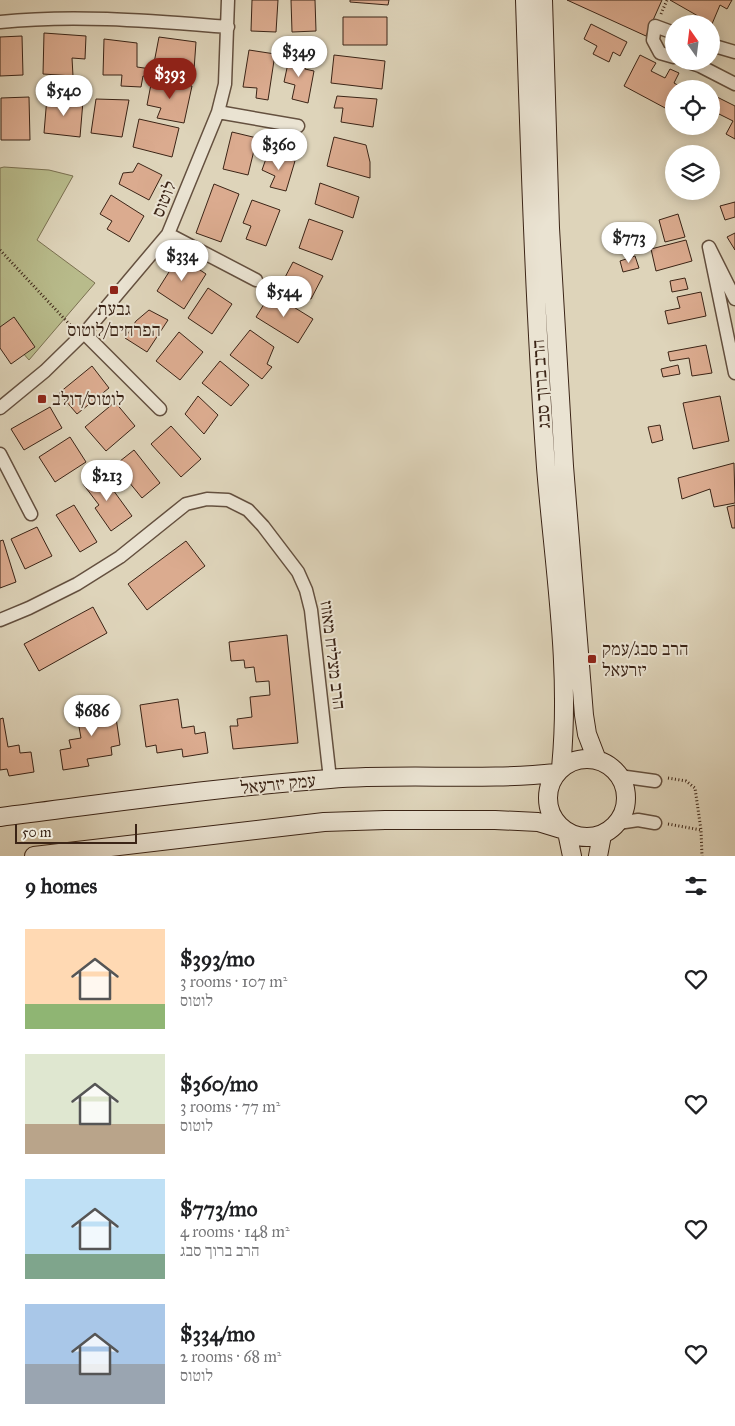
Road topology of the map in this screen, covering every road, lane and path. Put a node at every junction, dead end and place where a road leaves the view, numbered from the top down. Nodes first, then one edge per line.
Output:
1 (228, 0) edge
2 (525, 0) edge
3 (543, 0) edge
4 (0, 22) edge
5 (228, 27) junction
6 (665, 30) edge
7 (720, 48) edge
8 (735, 52) edge
9 (665, 54) edge
10 (708, 70) edge
11 (735, 84) edge
12 (218, 112) junction
13 (298, 126) dead end
14 (168, 234) junction
15 (0, 250) edge
16 (256, 280) dead end
17 (735, 299) edge
18 (83, 335) junction
19 (735, 373) edge
20 (0, 408) edge
21 (160, 409) dead end
22 (0, 454) edge
23 (31, 514) dead end
24 (0, 620) edge
25 (597, 760) junction
26 (559, 771) junction
27 (619, 776) junction
28 (330, 779) junction
29 (655, 781) joint
30 (0, 816) edge
31 (618, 823) junction
32 (655, 823) joint
33 (564, 830) junction
34 (701, 830) junction
35 (602, 835) junction
36 (34, 856) edge
37 (572, 856) edge
38 (598, 856) edge
39 (702, 856) edge

1 - 5 street, לוטוס
2 - 26 street, הרב ברוך סבג
3 - 25 street, הרב ברוך סבג
4 - 5 street
5 - 12 street, לוטוס
6 - 9 street
7 - 8 street
10 - 11 street
12 - 13 street
12 - 14 street, לוטוס
14 - 16 street
14 - 18 street, לוטוס
15 - 18 path
17 - 19 street
18 - 20 street, לוטוס
18 - 21 street
22 - 23 street
24 - 28 street, הרב מצליח מאזוז
25 - 26 street
25 - 27 street
26 - 28 street, עמק יזרעאל
26 - 33 street
27 - 29 street
27 - 31 street
28 - 30 street, עמק יזרעאל
29 - 34 path
31 - 32 street
31 - 35 street
32 - 34 path
33 - 35 street
33 - 36 street
33 - 37 street
34 - 39 path
35 - 38 street

